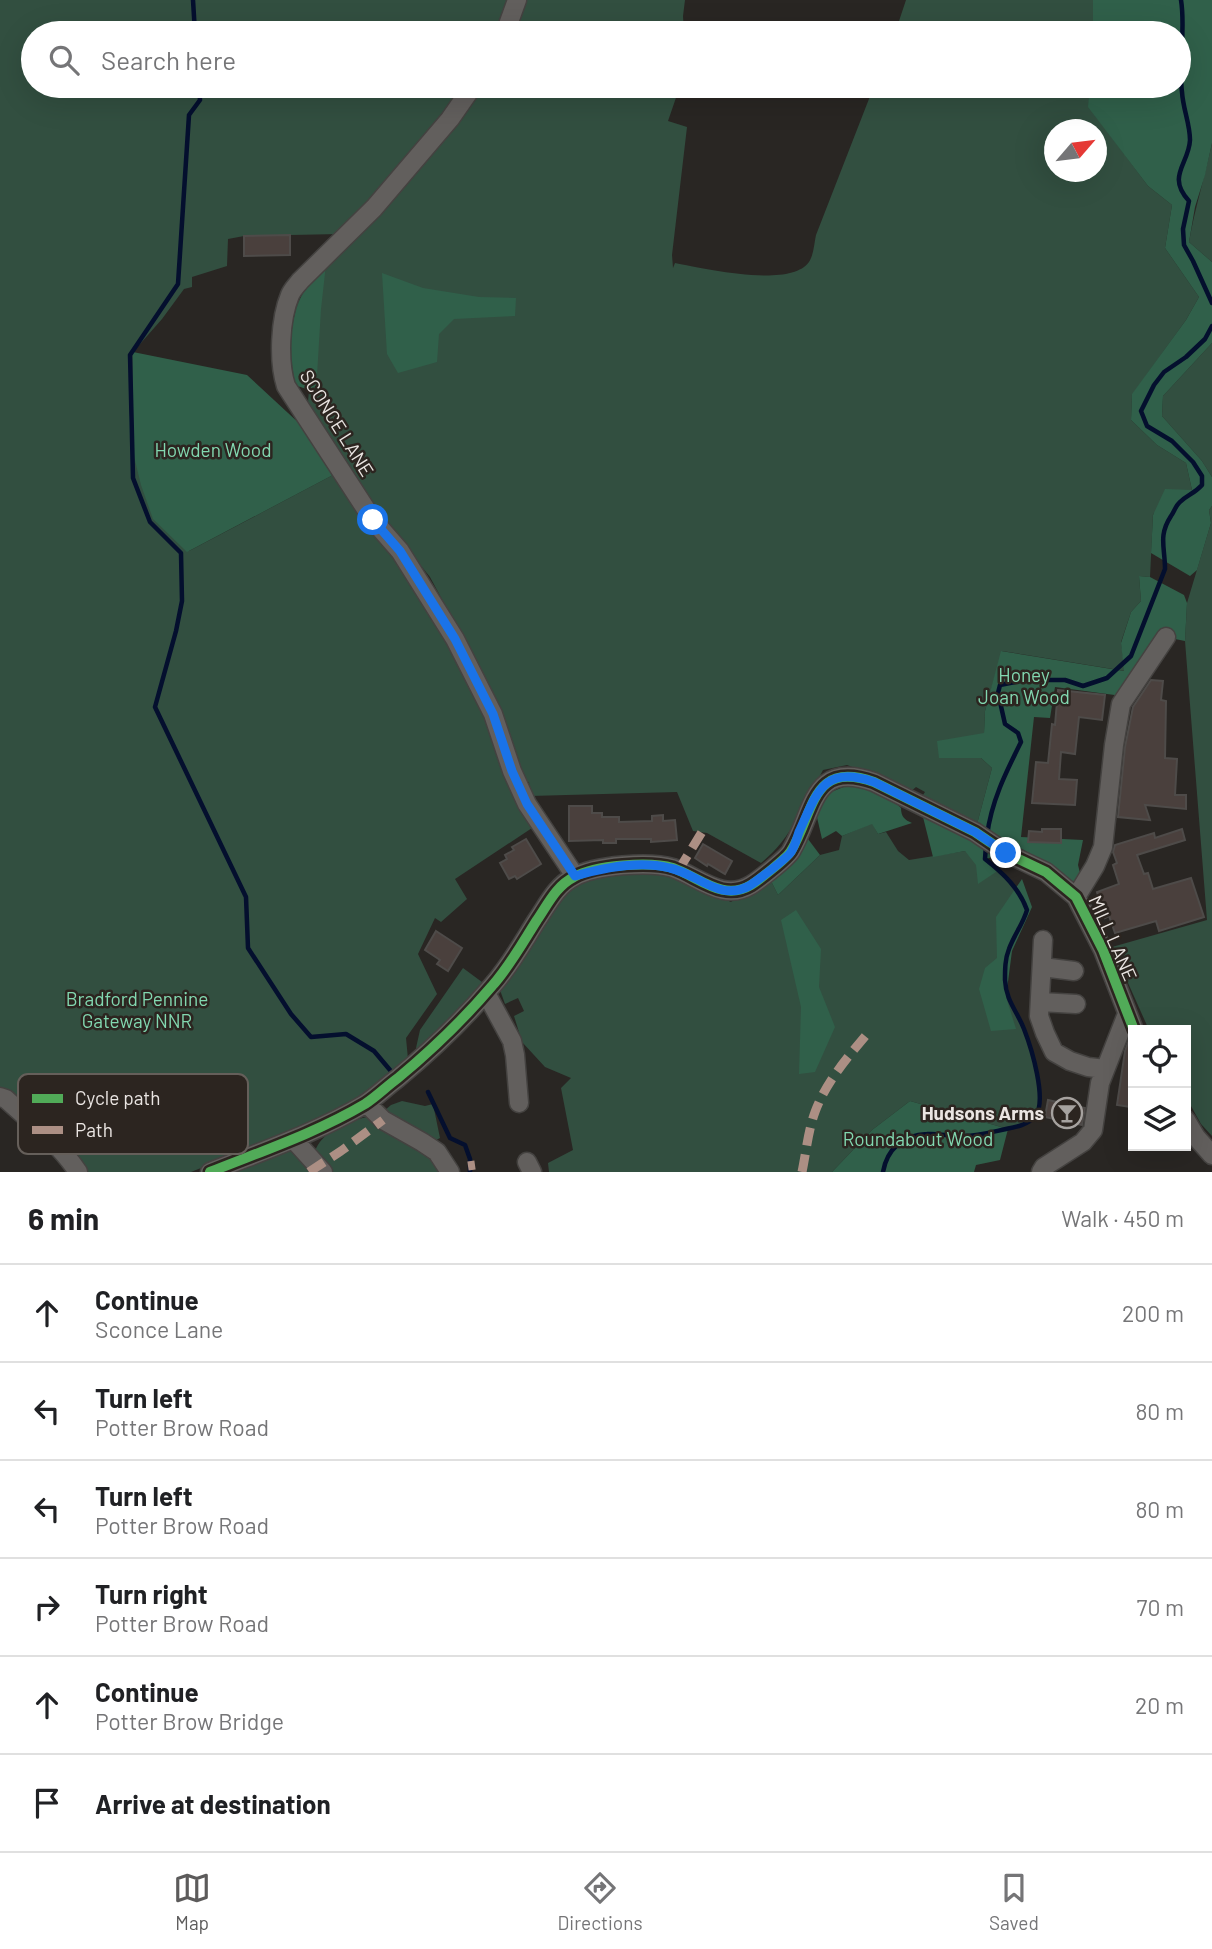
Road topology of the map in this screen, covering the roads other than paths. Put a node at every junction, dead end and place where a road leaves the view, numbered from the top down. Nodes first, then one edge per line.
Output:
1 (517, 0) edge
2 (509, 21) edge
3 (465, 98) edge
4 (1166, 637) dead end
5 (575, 876) junction
6 (1076, 897) junction
7 (1043, 940) dead end
8 (1042, 967) junction
9 (1074, 971) dead end
10 (486, 993) junction
11 (1040, 1002) junction
12 (1076, 1004) dead end
13 (1130, 1022) edge
14 (1105, 1069) junction
15 (0, 1097) edge
16 (366, 1103) junction
17 (519, 1103) dead end
18 (18, 1110) edge
19 (1191, 1128) edge
20 (294, 1140) junction
21 (65, 1154) edge
22 (1212, 1155) edge
23 (78, 1172) edge
24 (211, 1172) edge
25 (323, 1172) edge
26 (450, 1172) edge
27 (1041, 1172) edge

1 - 2 street
3 - 5 street, SCONCE LANE
4 - 6 street
5 - 6 street, MILL LANE
5 - 10 street
6 - 13 street, MILL LANE
7 - 8 street
8 - 9 street
8 - 11 street
10 - 16 street
10 - 17 street
11 - 12 street
11 - 14 street
13 - 14 street
14 - 27 street
15 - 18 street
16 - 20 street
16 - 26 street
19 - 22 street
20 - 24 street
20 - 25 street
21 - 23 street

